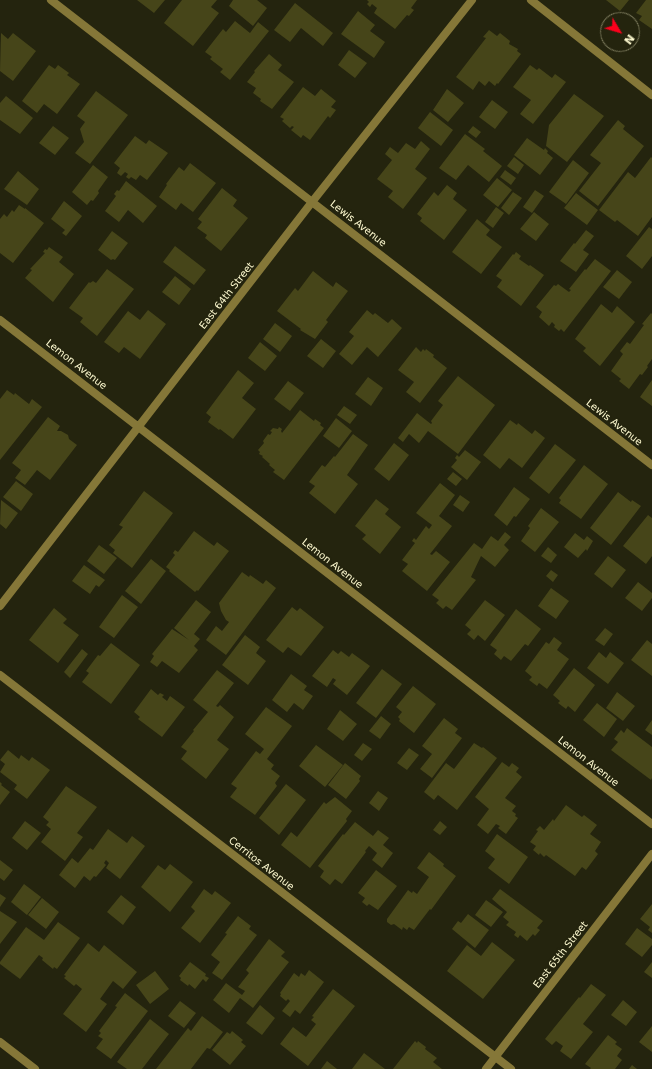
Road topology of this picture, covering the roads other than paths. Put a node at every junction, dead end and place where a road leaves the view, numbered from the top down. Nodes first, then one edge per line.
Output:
1 (51, 0) edge
2 (472, 0) edge
3 (531, 0) edge
4 (652, 94) edge
5 (312, 202) junction
6 (0, 320) edge
7 (138, 426) junction
8 (652, 465) edge
9 (0, 606) edge
10 (0, 674) edge
11 (652, 824) edge
12 (652, 854) edge
13 (0, 1042) edge
14 (495, 1057) junction
15 (35, 1069) edge
16 (486, 1069) edge
17 (510, 1069) edge

1 - 5 street, Lewis Avenue
2 - 5 street, East 64th Street
3 - 4 street
5 - 7 street, East 64th Street
5 - 8 street, Lewis Avenue
6 - 7 street, Lemon Avenue
7 - 9 street, East 64th Street
7 - 11 street, Lemon Avenue
10 - 14 street, Cerritos Avenue
12 - 14 street, East 65th Street
13 - 15 street
14 - 16 street, East 65th Street
14 - 17 street, Cerritos Avenue

